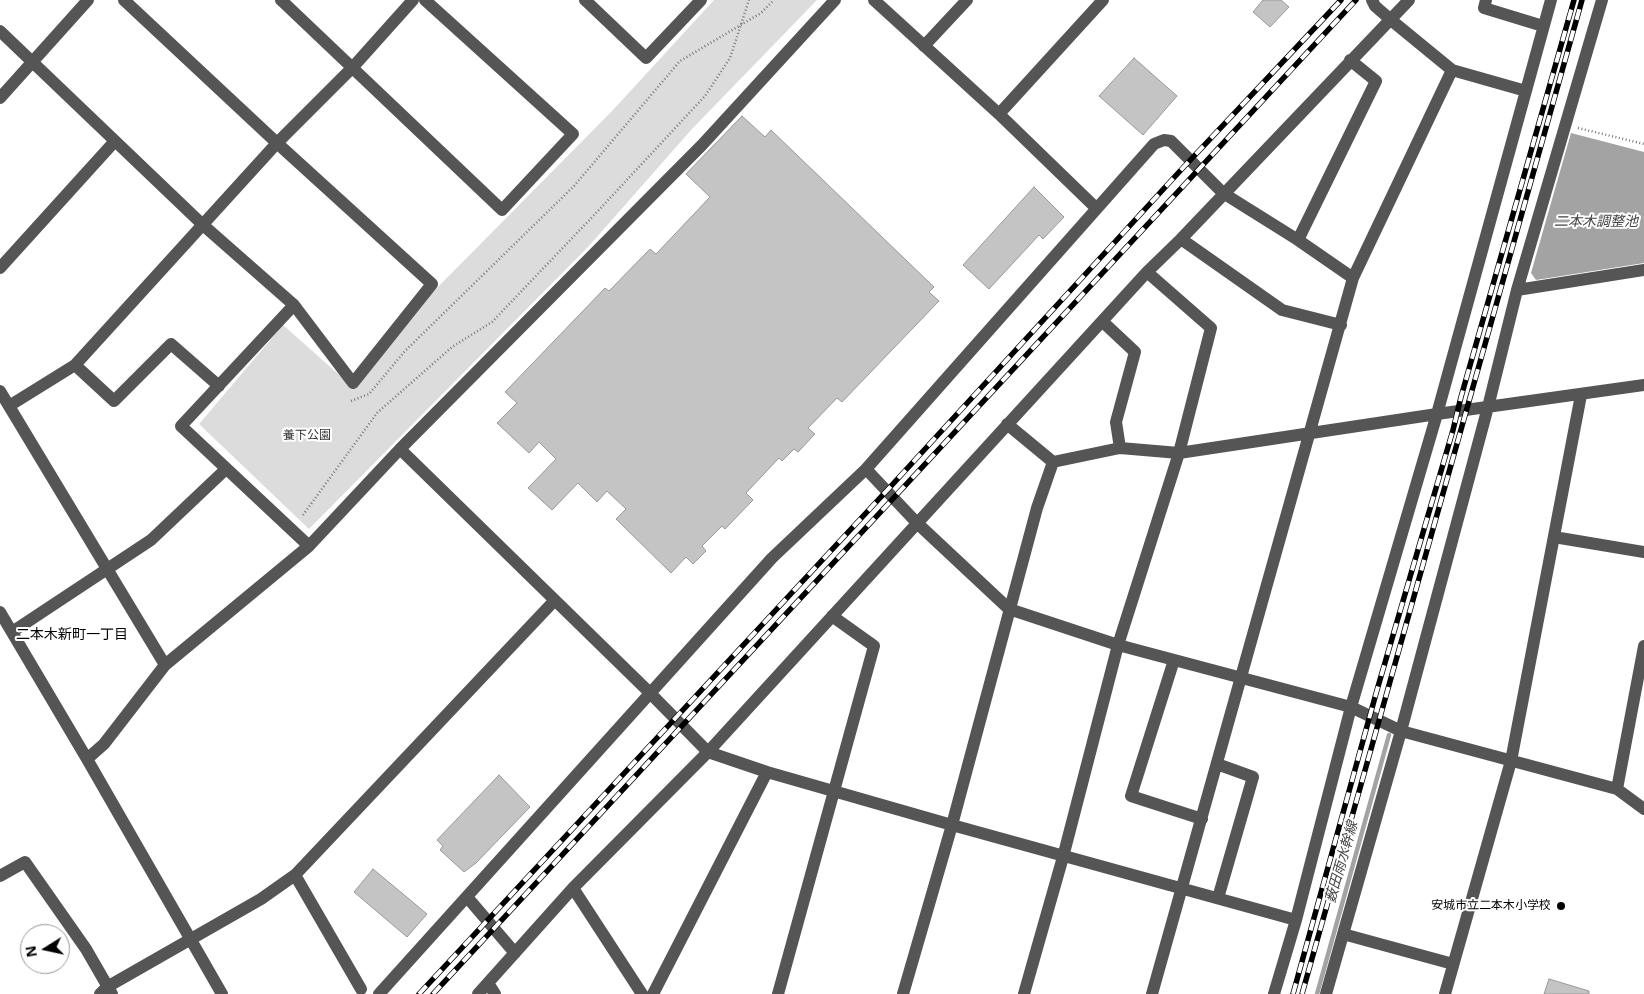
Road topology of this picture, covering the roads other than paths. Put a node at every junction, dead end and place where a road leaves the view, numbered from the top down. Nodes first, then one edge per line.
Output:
1 (88, 0) edge
2 (124, 0) edge
3 (281, 0) edge
4 (413, 0) edge
5 (425, 0) edge
6 (585, 0) edge
7 (700, 0) edge
8 (835, 0) edge
9 (874, 0) edge
10 (967, 0) edge
11 (1103, 0) edge
12 (1372, 0) edge
13 (1409, 0) edge
14 (1486, 0) edge
15 (1551, 0) edge
16 (1602, 0) edge
17 (1391, 20) junction
18 (1544, 26) junction
19 (0, 31) edge
20 (924, 46) junction
21 (1350, 60) junction
22 (32, 63) junction
23 (353, 67) junction
24 (1452, 70) junction
25 (1526, 91) junction
26 (0, 98) edge
27 (999, 114) junction
28 (115, 141) junction
29 (277, 142) junction
30 (1224, 193) junction
31 (1096, 208) junction
32 (203, 224) junction
33 (1181, 239) junction
34 (1298, 240) junction
35 (0, 268) edge
36 (1644, 270) edge
37 (1147, 272) junction
38 (1353, 278) junction
39 (1517, 290) junction
40 (294, 305) junction
41 (1102, 322) junction
42 (1341, 325) junction
43 (75, 365) junction
44 (1644, 385) edge
45 (219, 386) junction
46 (0, 391) edge
47 (1581, 395) junction
48 (9, 406) junction
49 (1488, 407) junction
50 (1437, 414) junction
51 (1007, 424) junction
52 (1309, 433) junction
53 (1120, 448) junction
54 (400, 449) junction
55 (1179, 453) junction
56 (1053, 462) junction
57 (226, 469) junction
58 (866, 469) junction
59 (917, 523) junction
60 (1554, 537) junction
61 (309, 546) junction
62 (1644, 552) edge
63 (107, 570) junction
64 (555, 600) junction
65 (1009, 609) junction
66 (0, 612) edge
67 (832, 616) junction
68 (12, 632) junction
69 (1118, 645) junction
70 (1644, 646) edge
71 (1174, 660) junction
72 (165, 665) junction
73 (1241, 677) junction
74 (649, 692) junction
75 (1351, 707) junction
76 (1401, 730) junction
77 (708, 752) junction
78 (87, 759) junction
79 (1510, 761) junction
80 (1217, 764) junction
81 (767, 772) junction
82 (1616, 789) junction
83 (834, 792) junction
84 (1644, 809) edge
85 (1202, 818) junction
86 (952, 826) junction
87 (1063, 857) junction
88 (294, 875) junction
89 (0, 876) edge
90 (573, 888) junction
91 (1182, 889) junction
92 (467, 897) junction
93 (1218, 898) junction
94 (1296, 920) junction
95 (1343, 934) junction
96 (191, 940) junction
97 (515, 953) junction
98 (1453, 964) junction
99 (492, 988) edge
100 (361, 989) dead end
101 (106, 992) edge
102 (222, 994) edge
103 (379, 994) edge
104 (478, 994) edge
105 (642, 994) edge
106 (653, 994) edge
107 (778, 994) edge
108 (903, 994) edge
109 (1024, 994) edge
110 (1152, 994) edge
111 (1274, 994) edge
112 (1326, 994) edge
113 (1446, 994) edge

1 - 22 street
2 - 29 street
3 - 23 street
4 - 23 street
5 - 23 street
6 - 7 street
8 - 54 street
9 - 20 street
10 - 20 street
11 - 27 street
12 - 17 street
13 - 17 street
14 - 18 street
15 - 18 street
16 - 39 street
17 - 21 street
17 - 24 street
18 - 25 street
19 - 22 street
20 - 27 street
21 - 30 street
21 - 34 street
22 - 26 street
22 - 28 street
23 - 29 street
24 - 25 street
24 - 38 street
25 - 50 street
27 - 31 street
28 - 32 street
28 - 35 street
29 - 32 street
29 - 40 street
30 - 31 street
30 - 33 street
30 - 34 street
31 - 58 street
32 - 40 street
32 - 43 street
33 - 37 street
33 - 42 street
34 - 38 street
36 - 39 street
37 - 41 street
37 - 55 street
38 - 42 street
39 - 49 street
40 - 45 street
41 - 51 street
41 - 53 street
42 - 52 street
43 - 45 street
43 - 48 street
44 - 47 street
45 - 57 street
46 - 48 street
47 - 49 street
47 - 60 street
48 - 63 street
49 - 50 street
49 - 76 street
50 - 52 street
50 - 75 street
51 - 56 street
51 - 59 street
52 - 55 street
52 - 73 street
53 - 55 street
53 - 56 street
54 - 61 street
54 - 64 street
55 - 69 street
56 - 65 street
57 - 61 street
57 - 63 street
58 - 59 street
58 - 74 street
59 - 65 street
59 - 67 street
60 - 62 street
60 - 79 street
61 - 72 street
63 - 68 street
63 - 72 street
64 - 74 street
64 - 88 street
65 - 69 street
65 - 86 street
66 - 68 street
67 - 77 street
67 - 83 street
68 - 78 street
69 - 71 street
69 - 87 street
70 - 82 street
71 - 73 street
71 - 85 street
72 - 78 street
73 - 75 street
73 - 80 street
74 - 77 street
74 - 92 street
75 - 76 street
75 - 94 street
76 - 79 street
76 - 95 street
77 - 81 street
77 - 90 street
78 - 96 street
79 - 82 street
79 - 98 street
80 - 85 street
80 - 93 street
81 - 83 street
81 - 106 street
82 - 84 street
83 - 86 street
83 - 107 street
85 - 91 street
86 - 87 street
86 - 108 street
87 - 91 street
87 - 109 street
88 - 96 street
88 - 100 street
89 - 101 street
90 - 97 street
90 - 105 street
91 - 93 street
91 - 110 street
92 - 97 street
92 - 103 street
93 - 94 street
94 - 111 street
95 - 98 street
95 - 112 street
96 - 101 street
96 - 102 street
97 - 99 street
98 - 113 street
99 - 104 street

